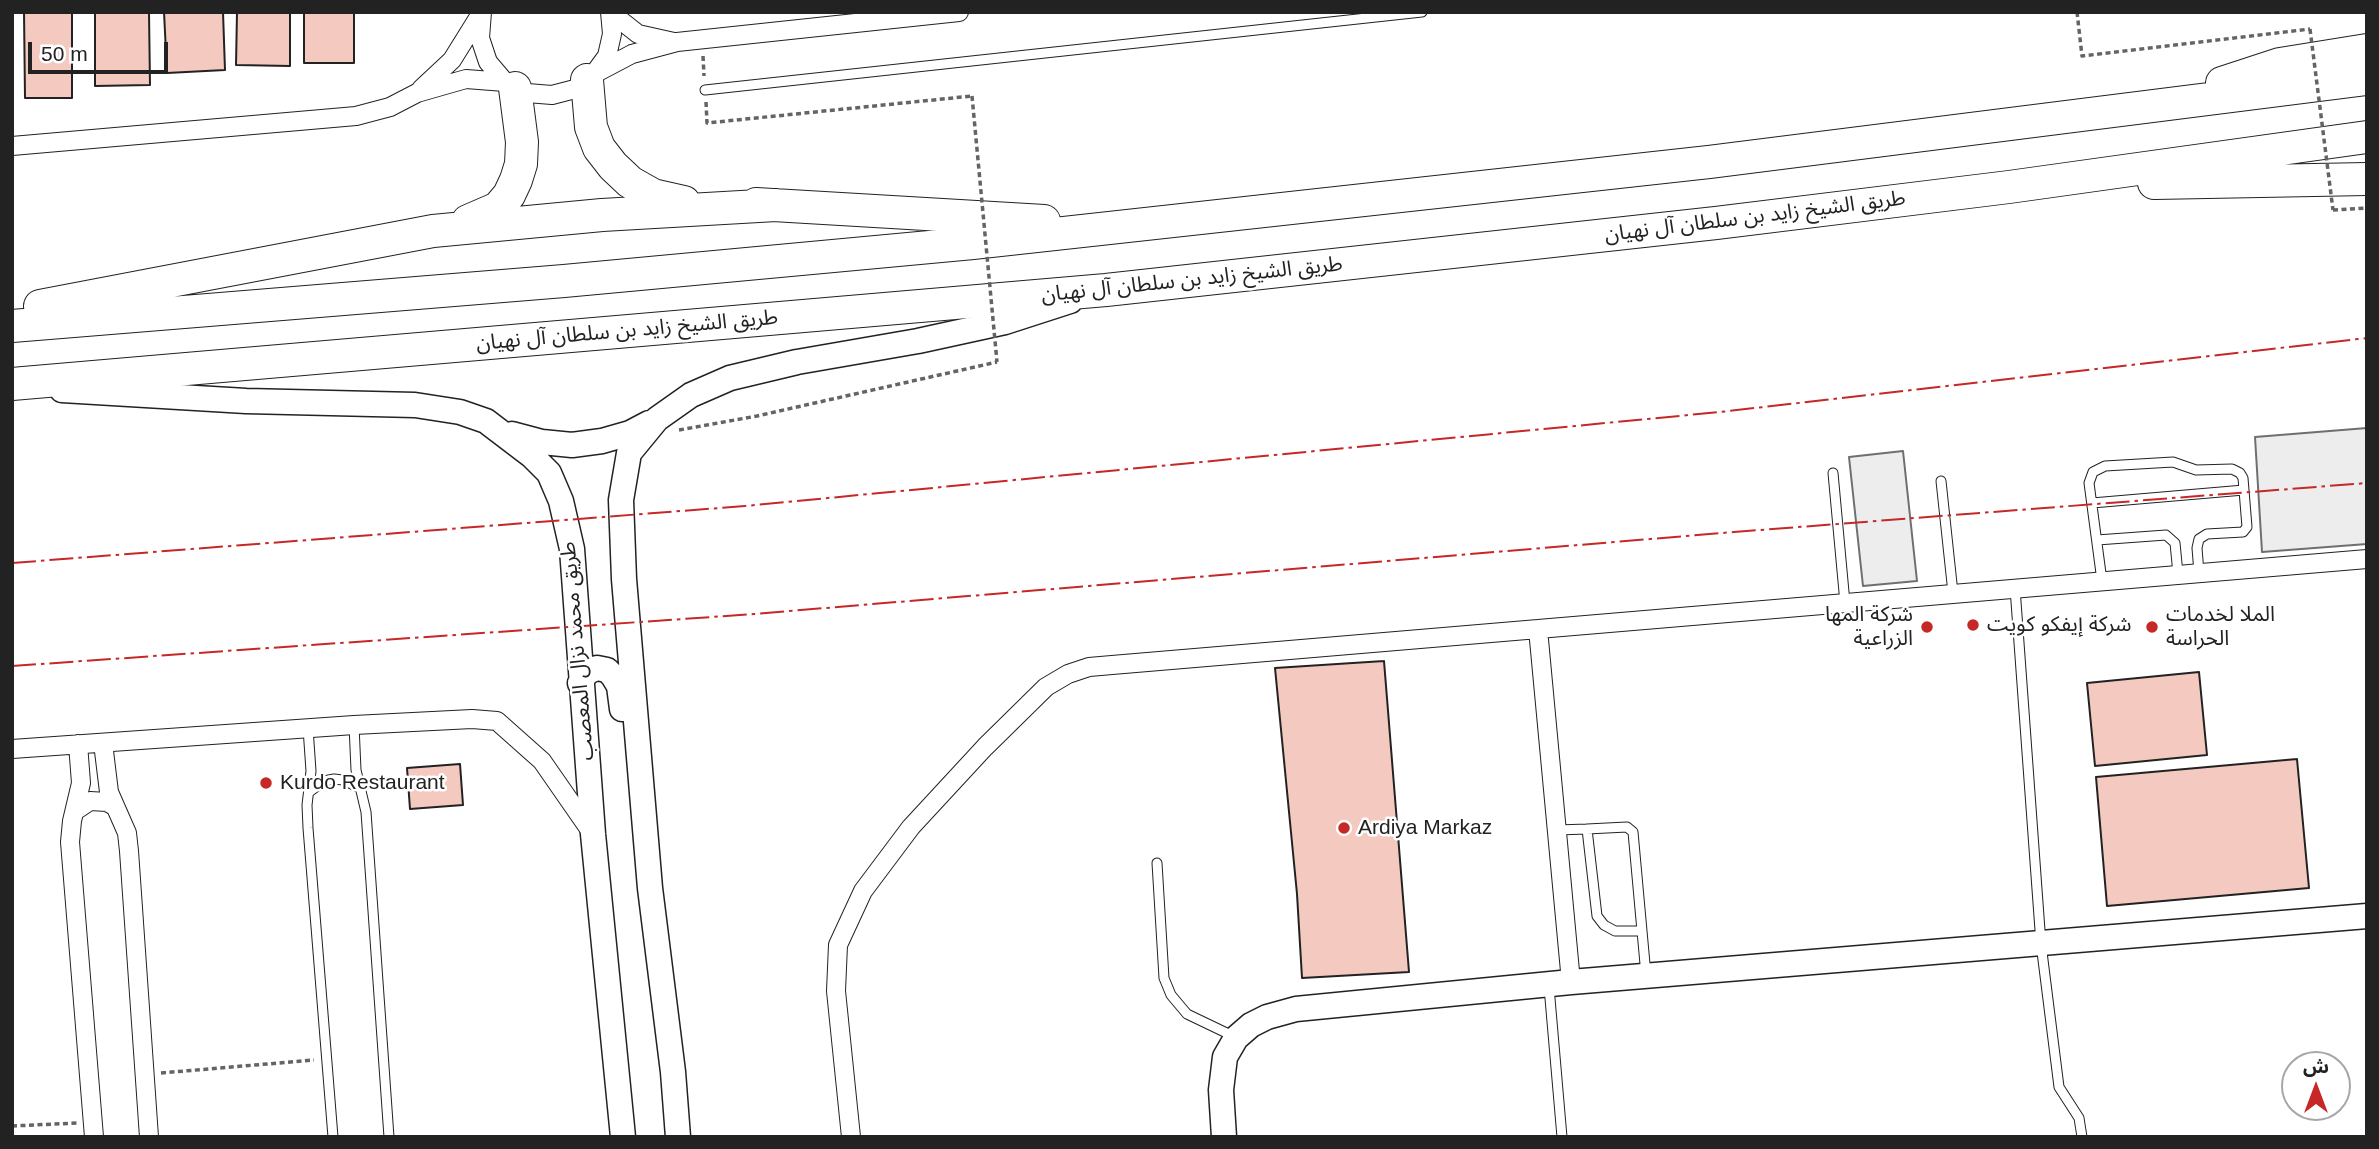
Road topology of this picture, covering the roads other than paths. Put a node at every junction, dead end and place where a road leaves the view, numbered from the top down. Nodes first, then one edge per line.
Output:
1 (482, 12) edge
2 (610, 12) edge
3 (959, 12) edge
4 (1422, 12) edge
5 (2367, 31) edge
6 (677, 42) junction
7 (2367, 50) edge
8 (2280, 64) junction
9 (591, 77) junction
10 (2367, 79) edge
11 (510, 85) junction
12 (705, 90) dead end
13 (417, 93) junction
14 (2188, 100) junction
15 (2367, 137) edge
16 (12, 146) edge
17 (2367, 179) edge
18 (2009, 187) junction
19 (776, 205) junction
20 (1128, 227) junction
21 (433, 231) junction
22 (1106, 290) junction
23 (12, 310) edge
24 (12, 326) edge
25 (12, 386) edge
26 (486, 421) junction
27 (650, 428) junction
28 (1833, 474) dead end
29 (1941, 481) dead end
30 (2244, 490) junction
31 (2092, 503) junction
32 (2097, 540) junction
33 (2367, 559) edge
34 (2199, 573) junction
35 (2178, 574) junction
36 (2102, 581) junction
37 (2015, 588) junction
38 (1953, 593) junction
39 (1845, 603) junction
40 (1538, 629) junction
41 (580, 682) junction
42 (354, 725) junction
43 (308, 728) junction
44 (103, 743) junction
45 (78, 744) junction
46 (12, 749) edge
47 (360, 788) junction
48 (309, 792) junction
49 (114, 806) junction
50 (75, 811) junction
51 (1587, 829) junction
52 (1557, 830) junction
53 (593, 834) junction
54 (1157, 863) dead end
55 (650, 888) junction
56 (2367, 916) edge
57 (1642, 931) junction
58 (2041, 944) junction
59 (1646, 976) junction
60 (1560, 984) junction
61 (1236, 1038) junction
62 (93, 1129) edge
63 (149, 1137) edge
64 (333, 1137) edge
65 (389, 1137) edge
66 (623, 1137) edge
67 (678, 1137) edge
68 (850, 1137) edge
69 (1224, 1137) edge
70 (1562, 1137) edge
71 (2082, 1137) edge

1 - 11 street
1 - 13 street
2 - 6 street
2 - 9 street
3 - 6 street
4 - 12 lane
5 - 8 highway
6 - 9 street
7 - 8 highway
8 - 14 highway
9 - 11 street
9 - 19 highway
10 - 14 highway
11 - 13 street
11 - 21 highway
13 - 16 street
14 - 20 highway
15 - 18 highway, طريق الشيخ زايد بن سلطان آل نهيان
17 - 18 highway
18 - 22 highway, طريق الشيخ زايد بن سلطان آل نهيان
19 - 20 highway
19 - 21 highway
20 - 24 highway
21 - 23 highway
22 - 25 highway, طريق الشيخ زايد بن سلطان آل نهيان
22 - 27 street
25 - 26 street, طريق محمد نزال المعصب
26 - 27 street
26 - 41 street, طريق محمد نزال المعصب
27 - 55 street
28 - 39 lane
29 - 38 lane
30 - 31 lane
30 - 31 lane
30 - 34 lane
31 - 32 lane
32 - 35 lane
32 - 36 lane
33 - 34 street
34 - 35 street
35 - 36 street
36 - 37 street
37 - 38 street
37 - 58 lane
38 - 39 street
39 - 40 street
40 - 52 street
40 - 68 street
41 - 53 street, طريق محمد نزال المعصب
41 - 55 street
42 - 43 street
42 - 47 lane
42 - 53 street
43 - 44 street
43 - 48 lane
44 - 45 street
44 - 49 street
45 - 46 street
45 - 50 street
47 - 48 lane
47 - 65 lane
48 - 64 lane
49 - 50 street
49 - 63 street
50 - 62 street
51 - 52 lane
51 - 57 lane
51 - 57 lane
52 - 60 street
53 - 66 street, طريق محمد نزال المعصب
54 - 61 lane
55 - 67 street
56 - 58 street
57 - 59 lane
58 - 59 street
58 - 71 lane
59 - 60 street
60 - 61 street
60 - 70 lane
61 - 69 street

